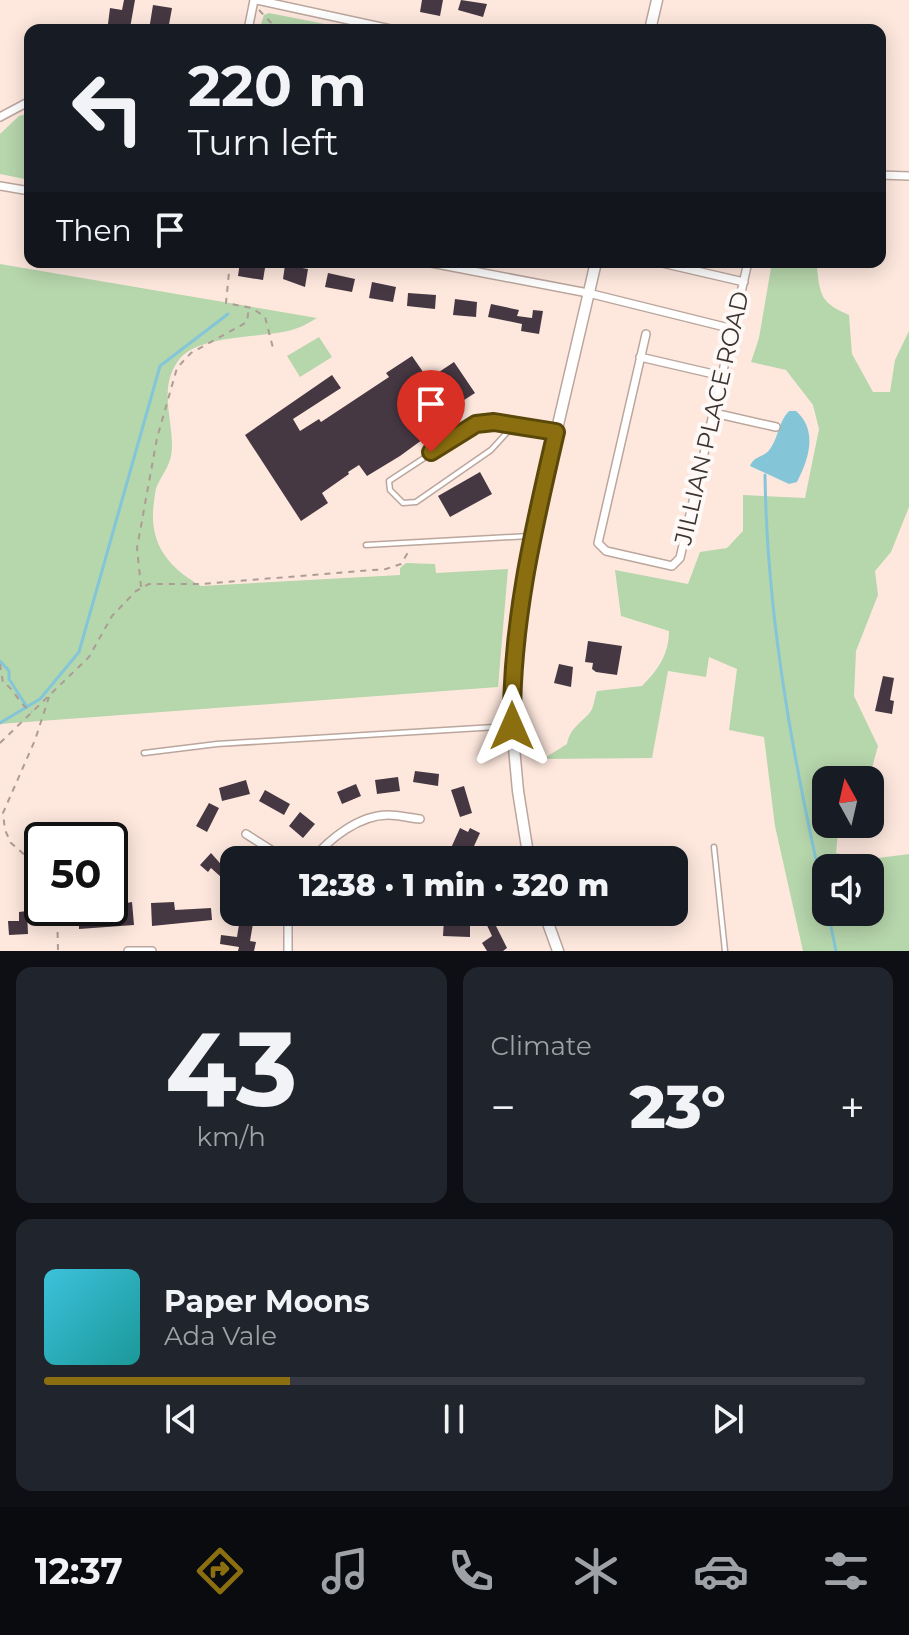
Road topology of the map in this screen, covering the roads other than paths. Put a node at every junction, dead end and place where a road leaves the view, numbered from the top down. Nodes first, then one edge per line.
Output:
1 (657, 0) edge
2 (256, 3) edge
3 (250, 24) edge
4 (359, 24) edge
5 (651, 24) edge
6 (24, 104) edge
7 (0, 117) edge
8 (886, 175) edge
9 (909, 176) edge
10 (0, 186) edge
11 (24, 190) edge
12 (457, 268) edge
13 (594, 268) edge
14 (684, 268) edge
15 (747, 268) edge
16 (744, 282) junction
17 (588, 293) junction
18 (733, 329) junction
19 (646, 334) dead end
20 (640, 357) junction
21 (722, 376) junction
22 (714, 413) junction
23 (512, 427) junction
24 (776, 427) dead end
25 (556, 432) junction
26 (532, 536) junction
27 (366, 545) dead end
28 (512, 726) junction
29 (144, 753) dead end
30 (420, 819) dead end
31 (246, 834) dead end
32 (265, 846) edge
33 (323, 846) edge
34 (527, 846) edge
35 (714, 847) dead end
36 (288, 926) edge
37 (549, 926) edge
38 (145, 950) edge
39 (128, 951) edge
40 (152, 951) edge
41 (288, 951) edge
42 (558, 951) edge
43 (725, 951) edge

1 - 5 main road
2 - 3 street
2 - 4 street
6 - 7 street
8 - 9 street
10 - 11 street
12 - 17 street
13 - 17 main road
14 - 16 street
15 - 16 street, JILLIAN PLACE ROAD
16 - 18 street, JILLIAN PLACE ROAD
17 - 18 street
17 - 25 main road
18 - 21 street, JILLIAN PLACE ROAD
19 - 20 street, JILLIAN PLACE ROAD
20 - 21 street
20 - 22 street, JILLIAN PLACE ROAD
21 - 22 street, JILLIAN PLACE ROAD
22 - 24 street
23 - 23 lane
23 - 25 lane
25 - 26 main road
26 - 27 lane
26 - 28 main road
28 - 29 lane
28 - 34 main road
30 - 33 street
31 - 32 street
35 - 43 lane
36 - 41 street
37 - 42 main road
38 - 39 street
38 - 40 street

